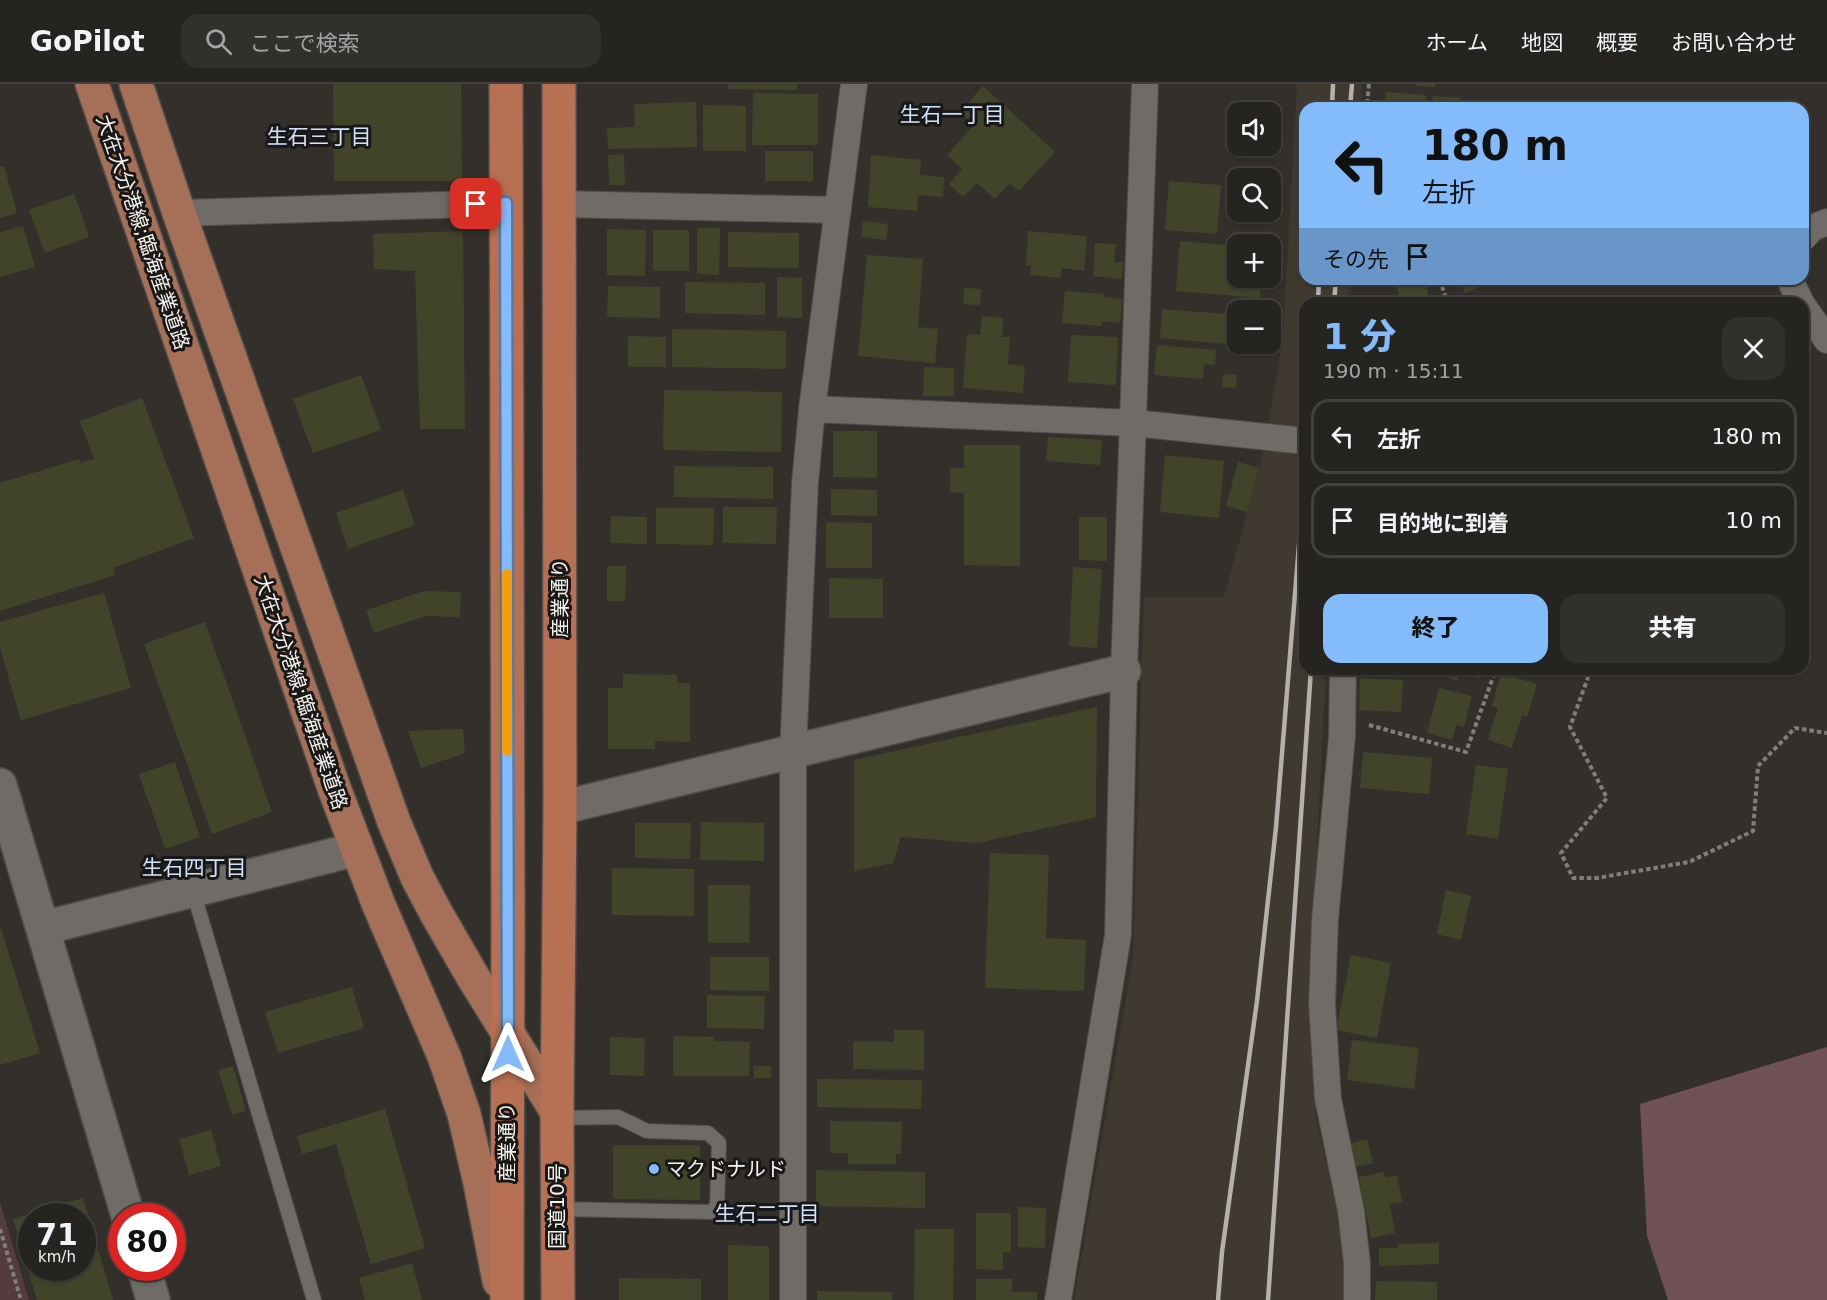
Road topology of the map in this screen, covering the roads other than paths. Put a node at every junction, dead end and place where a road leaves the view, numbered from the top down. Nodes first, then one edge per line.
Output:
1 (92, 84) edge
2 (136, 84) edge
3 (506, 84) edge
4 (559, 84) edge
5 (854, 84) edge
6 (1145, 84) edge
7 (506, 203) junction
8 (560, 204) junction
9 (838, 210) junction
10 (179, 213) junction
11 (1827, 222) edge
12 (1809, 231) edge
13 (1809, 315) edge
14 (1827, 340) edge
15 (812, 409) junction
16 (1134, 423) junction
17 (1299, 440) edge
18 (1124, 671) junction
19 (1343, 675) edge
20 (793, 752) junction
21 (0, 785) edge
22 (560, 808) junction
23 (357, 849) junction
24 (193, 890) junction
25 (43, 928) junction
26 (508, 1031) junction
27 (557, 1116) junction
28 (125, 1203) edge
29 (557, 1209) junction
30 (148, 1281) edge
31 (153, 1300) edge
32 (314, 1300) edge
33 (505, 1300) edge
34 (558, 1300) edge
35 (792, 1300) edge
36 (1058, 1300) edge
37 (1357, 1300) edge

1 - 23 main road, 大在大分港線;臨海産業道路
2 - 10 main road, 大在大分港線;臨海産業道路
3 - 7 highway, 産業通り
4 - 8 highway, 産業通り
5 - 9 street
6 - 16 street
7 - 10 street
7 - 26 highway, 産業通り
8 - 9 street
8 - 22 highway, 産業通り
9 - 15 street
10 - 26 main road, 大在大分港線;臨海産業道路
11 - 12 street
13 - 14 street
15 - 16 street
15 - 20 street
16 - 17 street
16 - 18 street
18 - 20 street
18 - 36 street
19 - 37 street
20 - 22 street
20 - 35 street
21 - 25 street
22 - 27 highway, 産業通り
23 - 24 street
23 - 33 main road, 大在大分港線;臨海産業道路
24 - 25 street
24 - 32 lane
25 - 28 street
26 - 27 main road, 大在大分港線;臨海産業道路
26 - 33 highway, 産業通り
27 - 29 highway, 国道10号
27 - 29 lane
29 - 34 highway, 国道10号
30 - 31 street

